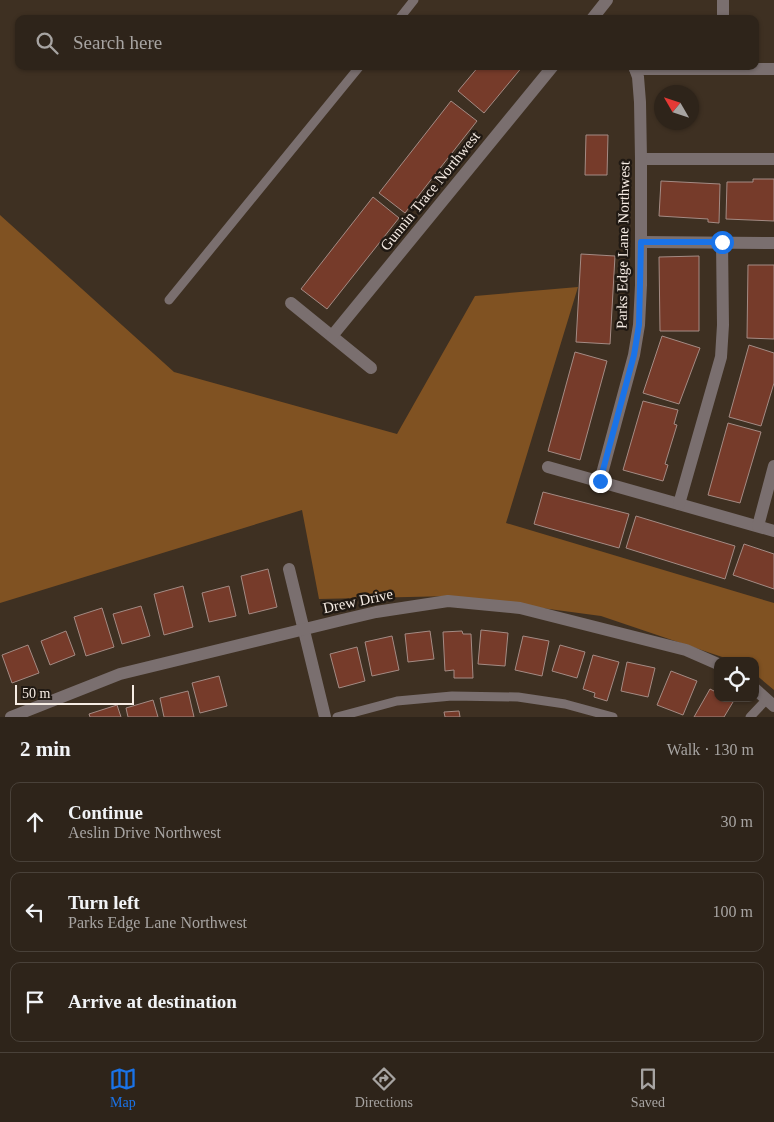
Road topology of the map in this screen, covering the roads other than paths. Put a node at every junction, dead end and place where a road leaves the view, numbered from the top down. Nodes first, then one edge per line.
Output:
1 (414, 0) edge
2 (607, 0) edge
3 (723, 0) edge
4 (402, 15) edge
5 (595, 15) edge
6 (723, 15) edge
7 (759, 69) edge
8 (774, 69) edge
9 (357, 70) edge
10 (550, 70) edge
11 (635, 70) edge
12 (641, 159) junction
13 (774, 159) edge
14 (641, 242) junction
15 (722, 242) junction
16 (774, 242) edge
17 (169, 300) dead end
18 (292, 303) dead end
19 (332, 336) junction
20 (371, 368) dead end
21 (774, 466) edge
22 (548, 467) dead end
23 (772, 480) edge
24 (600, 481) junction
25 (679, 504) junction
26 (758, 526) junction
27 (774, 531) edge
28 (289, 569) dead end
29 (303, 629) junction
30 (714, 662) edge
31 (759, 693) edge
32 (770, 703) edge
33 (11, 717) edge
34 (326, 717) edge
35 (337, 717) edge
36 (613, 717) edge
37 (750, 717) edge

1 - 4 lane
2 - 5 street
3 - 6 street
7 - 8 street
9 - 17 lane
10 - 19 street, Gunnin Trace Northwest
11 - 12 street, Parks Edge Lane Northwest
12 - 13 street
12 - 14 street, Parks Edge Lane Northwest
14 - 15 street
14 - 24 street, Parks Edge Lane Northwest
15 - 16 street
15 - 25 street
18 - 19 street
19 - 20 street
21 - 23 street
22 - 24 street
23 - 26 street
24 - 25 street
25 - 26 street
26 - 27 street
28 - 29 street
29 - 30 street, Drew Drive
29 - 33 street, Drew Drive
29 - 34 street
31 - 32 street
32 - 37 lane
35 - 36 lane

